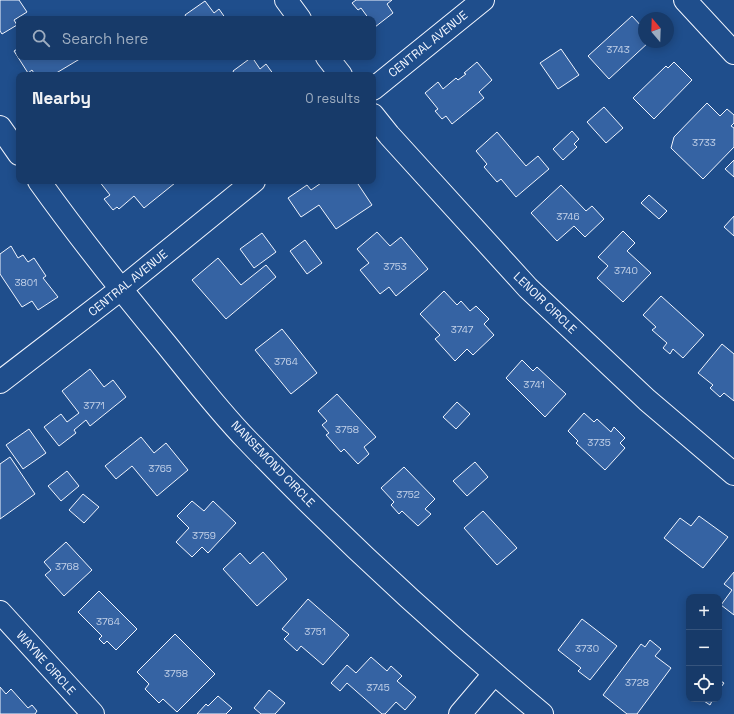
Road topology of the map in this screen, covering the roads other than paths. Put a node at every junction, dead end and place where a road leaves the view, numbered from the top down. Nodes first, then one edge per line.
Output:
1 (286, 0) edge
2 (483, 0) edge
3 (685, 0) edge
4 (298, 16) edge
5 (734, 52) edge
6 (329, 60) edge
7 (339, 72) edge
8 (376, 87) edge
9 (376, 119) edge
10 (0, 127) edge
11 (16, 150) edge
12 (41, 184) edge
13 (250, 184) edge
14 (121, 289) junction
15 (0, 382) edge
16 (734, 474) edge
17 (0, 612) edge
18 (494, 674) junction
19 (93, 714) edge
20 (460, 714) edge
21 (542, 714) edge

1 - 4 street
2 - 8 street, CENTRAL AVENUE
3 - 5 street
6 - 7 street
9 - 16 street, LENOIR CIRCLE
10 - 11 street
12 - 14 street, NANSEMOND CIRCLE
13 - 14 street, CENTRAL AVENUE
14 - 15 street, CENTRAL AVENUE
14 - 18 street, NANSEMOND CIRCLE
17 - 19 street, WAYNE CIRCLE
18 - 20 street
18 - 21 street, NANSEMOND CIRCLE

